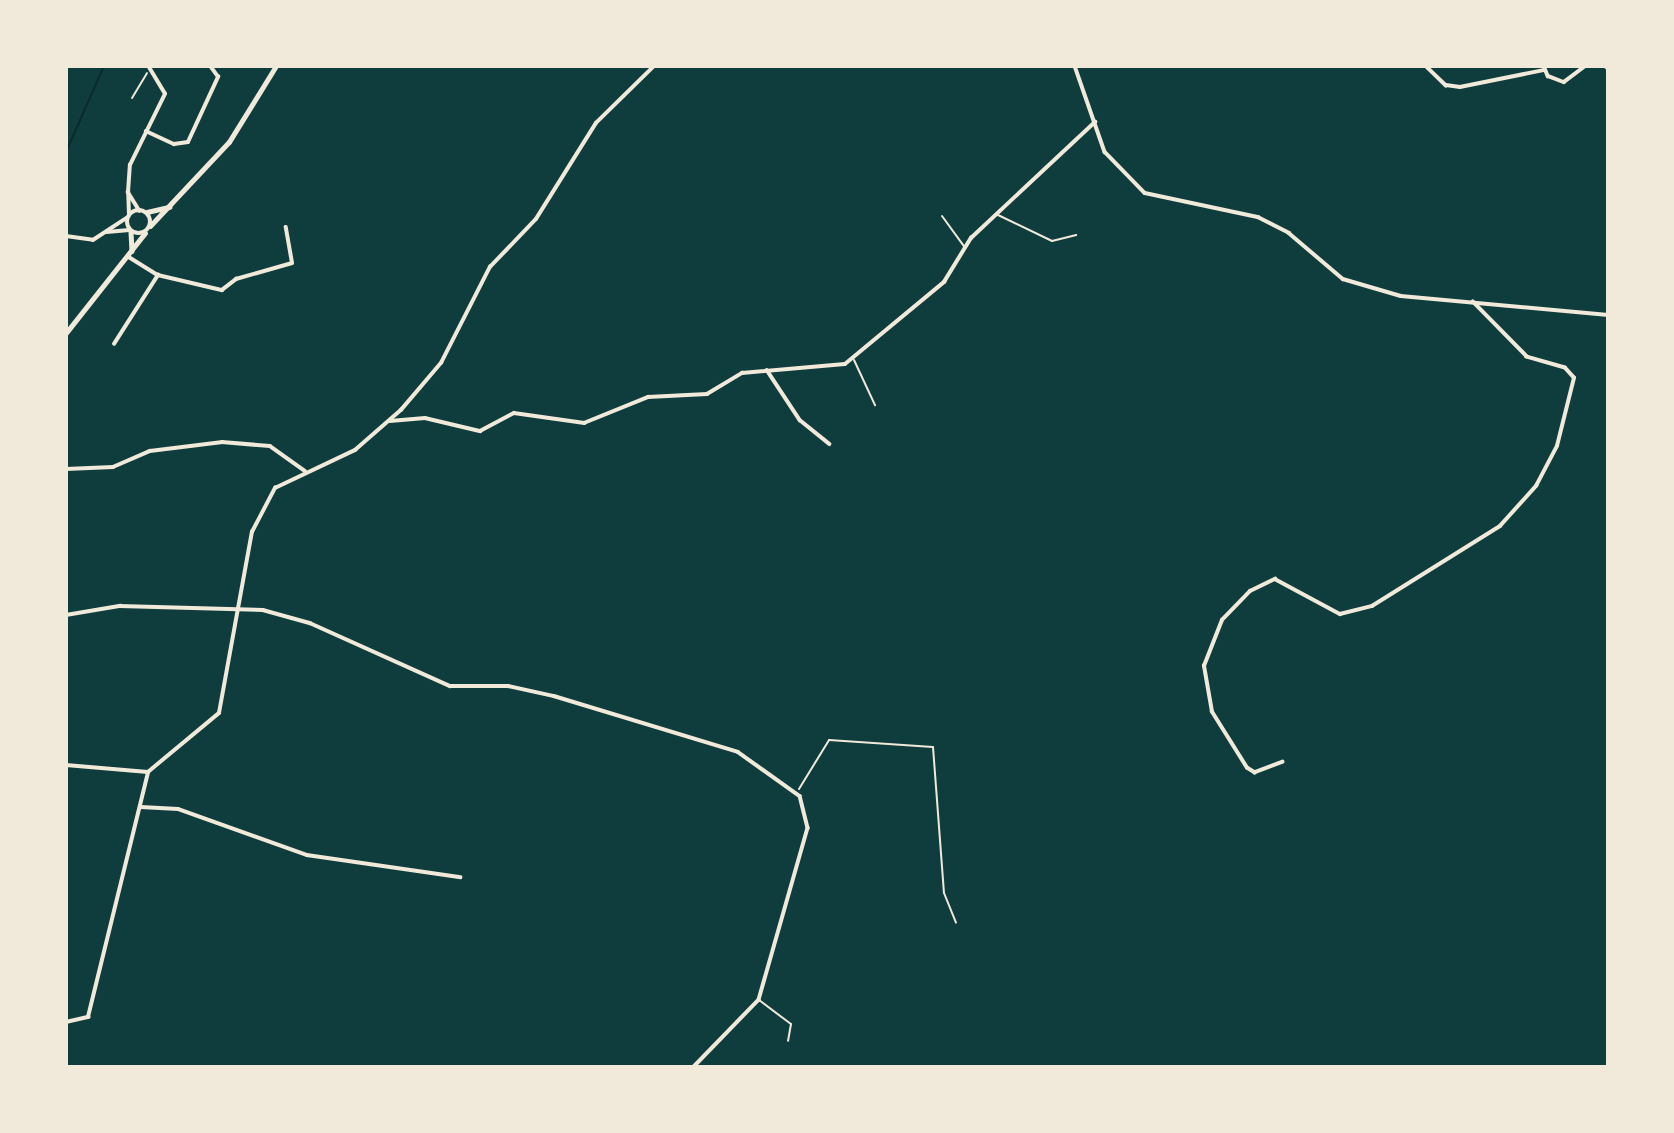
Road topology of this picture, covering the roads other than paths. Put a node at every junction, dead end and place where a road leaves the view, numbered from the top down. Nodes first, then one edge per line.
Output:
1 (148, 66) edge
2 (210, 66) edge
3 (276, 66) edge
4 (654, 66) edge
5 (1075, 66) edge
6 (1426, 66) edge
7 (1585, 66) edge
8 (1544, 68) edge
9 (147, 72) junction
10 (132, 98) dead end
11 (1095, 122) junction
12 (146, 131) junction
13 (128, 192) junction
14 (173, 206) junction
15 (142, 211) junction
16 (998, 215) junction
17 (129, 216) junction
18 (942, 216) dead end
19 (150, 226) junction
20 (286, 228) dead end
21 (130, 231) junction
22 (105, 233) junction
23 (145, 233) junction
24 (1076, 235) dead end
25 (66, 236) edge
26 (964, 246) junction
27 (131, 255) junction
28 (158, 275) junction
29 (1473, 302) junction
30 (1608, 315) edge
31 (66, 333) edge
32 (114, 344) dead end
33 (855, 360) junction
34 (767, 370) junction
35 (875, 405) dead end
36 (389, 421) junction
37 (830, 444) dead end
38 (66, 469) edge
39 (305, 471) junction
40 (239, 612) junction
41 (66, 615) edge
42 (1283, 762) dead end
43 (66, 765) edge
44 (148, 772) junction
45 (141, 807) junction
46 (460, 877) dead end
47 (759, 1000) junction
48 (66, 1022) edge
49 (789, 1041) dead end
50 (695, 1066) edge

1 - 9 street
2 - 12 street
3 - 14 street
4 - 36 street
5 - 11 street
6 - 8 street
7 - 8 street
9 - 10 lane
9 - 12 street
11 - 16 street
11 - 29 street
12 - 13 street
13 - 15 street
13 - 17 street
14 - 15 street
14 - 19 street
15 - 17 street
15 - 19 street
16 - 24 lane
16 - 26 street
17 - 21 street
17 - 22 street
18 - 26 lane
19 - 23 street
20 - 28 street
21 - 22 street
21 - 23 street
21 - 27 street
22 - 25 street
23 - 27 street
26 - 33 street
27 - 28 street
27 - 31 street
28 - 32 street
29 - 30 street
29 - 42 street
33 - 34 street
33 - 35 lane
34 - 36 street
34 - 37 street
36 - 39 street
38 - 39 street
39 - 40 street
40 - 41 street
40 - 44 street
40 - 47 street
43 - 44 street
44 - 45 street
45 - 46 street
45 - 48 street
47 - 49 lane
47 - 50 street

